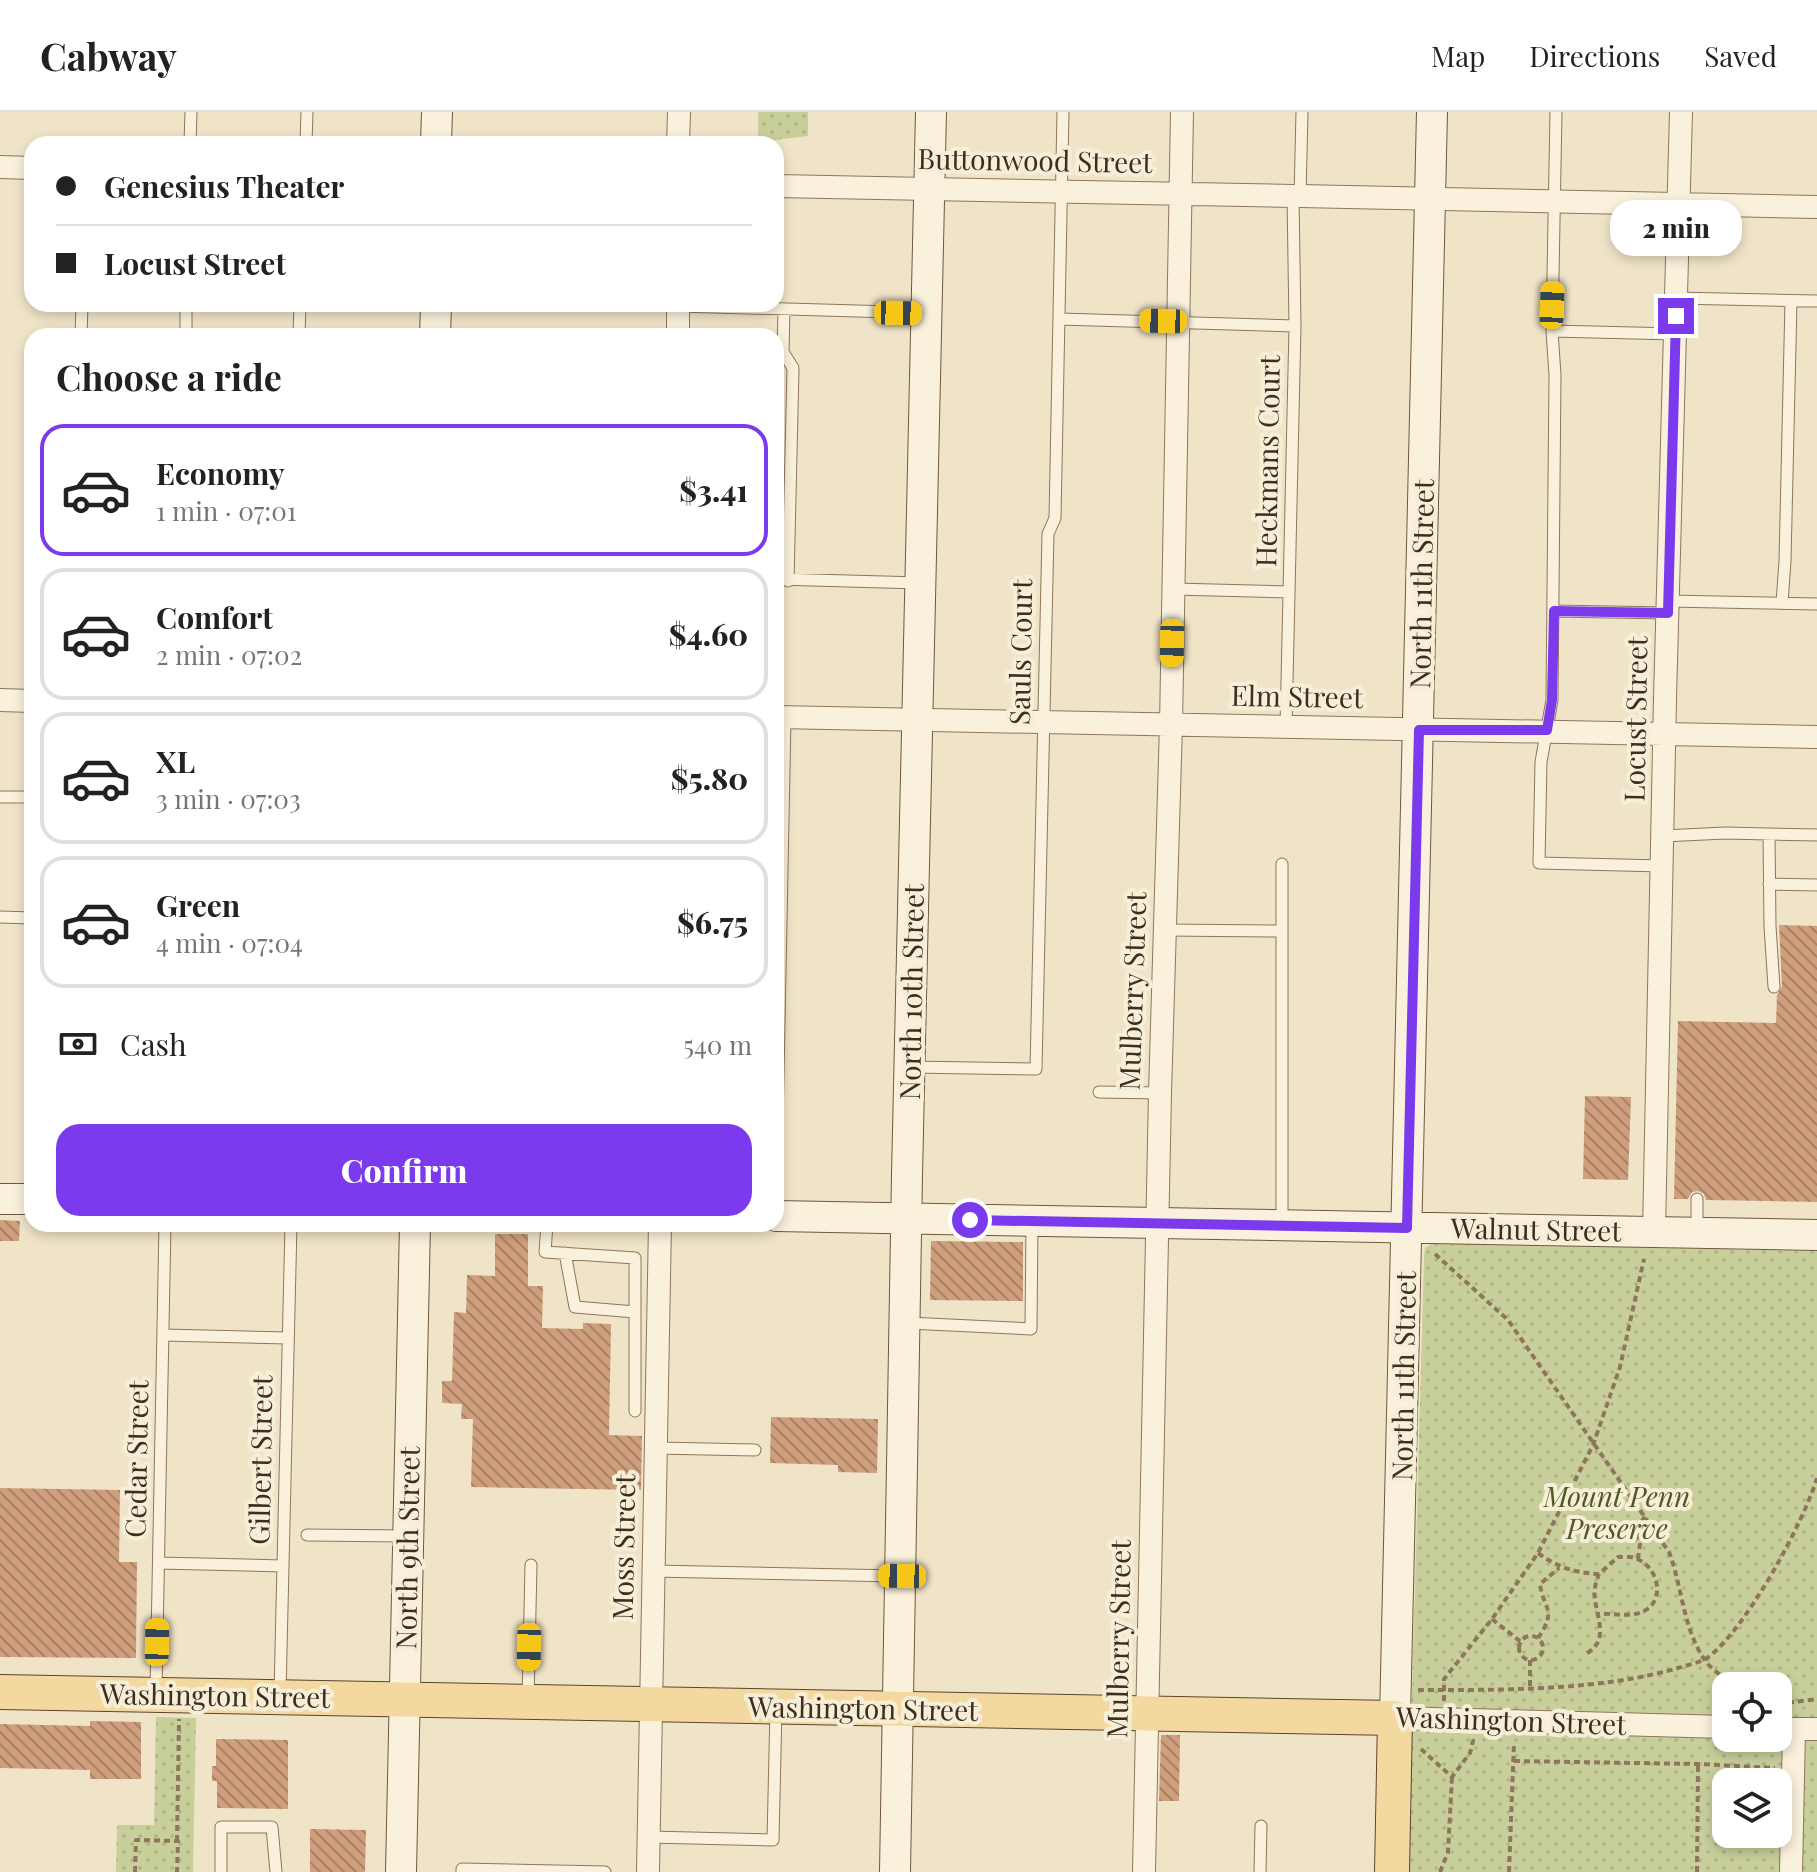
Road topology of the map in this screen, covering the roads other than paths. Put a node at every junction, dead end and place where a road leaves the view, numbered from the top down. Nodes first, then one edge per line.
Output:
1 (191, 112) edge
2 (307, 112) edge
3 (437, 112) edge
4 (679, 112) edge
5 (931, 112) edge
6 (1063, 112) edge
7 (1182, 112) edge
8 (1302, 112) edge
9 (1432, 112) edge
10 (1556, 112) edge
11 (1681, 112) edge
12 (190, 136) edge
13 (306, 136) edge
14 (436, 136) edge
15 (678, 136) edge
16 (0, 167) edge
17 (24, 168) edge
18 (784, 186) edge
19 (930, 189) junction
20 (1062, 192) junction
21 (1181, 194) junction
22 (1297, 196) junction
23 (1431, 199) junction
24 (1555, 201) junction
25 (1679, 203) junction
26 (1817, 207) edge
27 (1676, 298) junction
28 (1791, 301) junction
29 (1817, 301) edge
30 (784, 310) edge
31 (927, 313) junction
32 (1059, 319) junction
33 (1179, 324) junction
34 (1295, 326) junction
35 (1552, 331) junction
36 (1675, 334) junction
37 (784, 354) edge
38 (784, 541) edge
39 (784, 580) edge
40 (920, 583) junction
41 (1174, 589) junction
42 (1289, 592) junction
43 (1782, 603) junction
44 (1817, 604) edge
45 (1669, 607) junction
46 (1554, 611) junction
47 (0, 700) edge
48 (24, 701) edge
49 (784, 718) edge
50 (917, 720) junction
51 (1043, 723) junction
52 (1171, 725) junction
53 (1286, 727) junction
54 (1419, 730) junction
55 (1547, 730) junction
56 (1665, 733) junction
57 (1817, 737) edge
58 (0, 797) edge
59 (24, 797) edge
60 (1769, 834) junction
61 (1817, 835) edge
62 (1663, 836) junction
63 (1282, 864) dead end
64 (1663, 866) junction
65 (1769, 884) junction
66 (1817, 885) edge
67 (0, 917) edge
68 (24, 918) edge
69 (1165, 930) junction
70 (1280, 931) junction
71 (1774, 987) dead end
72 (910, 1067) junction
73 (1099, 1092) dead end
74 (1160, 1093) junction
75 (0, 1199) edge
76 (24, 1199) edge
77 (1697, 1199) dead end
78 (784, 1216) edge
79 (908, 1219) junction
80 (1032, 1221) junction
81 (1157, 1224) junction
82 (1282, 1226) junction
83 (1407, 1228) junction
84 (165, 1232) edge
85 (291, 1232) edge
86 (415, 1232) edge
87 (546, 1232) edge
88 (659, 1232) edge
89 (1697, 1233) junction
90 (1817, 1235) edge
91 (1649, 1246) junction
92 (565, 1253) junction
93 (635, 1312) junction
94 (906, 1323) junction
95 (164, 1335) junction
96 (288, 1338) junction
97 (646, 1394) junction
98 (635, 1411) dead end
99 (656, 1448) junction
100 (755, 1450) dead end
101 (307, 1535) dead end
102 (408, 1536) junction
103 (159, 1563) junction
104 (531, 1565) dead end
105 (283, 1566) junction
106 (654, 1571) junction
107 (902, 1576) junction
108 (0, 1692) edge
109 (168, 1695) junction
110 (280, 1697) junction
111 (405, 1699) junction
112 (528, 1702) junction
113 (651, 1704) junction
114 (1395, 1704) junction
115 (776, 1707) junction
116 (899, 1709) junction
117 (1148, 1715) junction
118 (1712, 1726) edge
119 (1792, 1729) edge
120 (1817, 1729) edge
121 (1791, 1752) edge
122 (1261, 1826) dead end
123 (649, 1837) junction
124 (221, 1872) edge
125 (276, 1872) edge
126 (401, 1872) edge
127 (462, 1872) edge
128 (605, 1872) edge
129 (648, 1872) edge
130 (895, 1872) edge
131 (1144, 1872) edge
132 (1260, 1872) edge
133 (1392, 1872) edge
134 (1791, 1872) edge

1 - 12 lane
2 - 13 lane
3 - 14 street
4 - 15 street
5 - 19 street, North 10th Street
6 - 20 lane, Sauls Court
7 - 21 street, Mulberry Street
8 - 22 lane, Heckmans Court
9 - 23 street, North 11th Street
10 - 24 lane
11 - 25 street, Locust Street
16 - 17 street
18 - 19 street, Buttonwood Street
19 - 20 street, Buttonwood Street
19 - 31 street, North 10th Street
20 - 21 street, Buttonwood Street
20 - 32 lane, Sauls Court
21 - 22 street, Buttonwood Street
21 - 33 street, Mulberry Street
22 - 23 street, Buttonwood Street
22 - 34 lane, Heckmans Court
23 - 24 street, Buttonwood Street
23 - 54 street, North 11th Street
24 - 25 street, Buttonwood Street
24 - 35 lane
25 - 26 street, Buttonwood Street
25 - 27 street, Locust Street
27 - 28 lane
27 - 36 street, Locust Street
28 - 29 lane
28 - 43 lane
30 - 31 lane
31 - 40 street, North 10th Street
32 - 33 lane
32 - 51 lane, Sauls Court
33 - 34 lane
33 - 41 street, Mulberry Street
34 - 42 lane, Heckmans Court
35 - 36 lane
35 - 46 lane
36 - 45 street, Locust Street
37 - 38 lane
39 - 40 lane
40 - 50 street, North 10th Street
41 - 42 lane
41 - 52 street, Mulberry Street
42 - 53 lane, Heckmans Court
43 - 44 lane
43 - 45 lane
45 - 46 lane
45 - 56 street, Locust Street
46 - 55 lane
47 - 48 street
49 - 50 street, Elm Street
50 - 51 street, Elm Street
50 - 72 street, North 10th Street
51 - 52 street, Elm Street
51 - 72 lane, Sauls Court
52 - 53 street, Elm Street
52 - 69 street, Mulberry Street
53 - 54 street, Elm Street
54 - 55 street, Elm Street
54 - 83 street, North 11th Street
55 - 56 street, Elm Street
55 - 64 lane
56 - 57 street, Elm Street
56 - 62 street, Locust Street
58 - 59 lane
60 - 61 lane
60 - 62 lane
60 - 65 lane
62 - 64 street, Locust Street
63 - 70 lane
64 - 91 street, Locust Street
65 - 66 lane
65 - 71 lane
67 - 68 lane
69 - 70 lane
69 - 74 street, Mulberry Street
70 - 82 lane
72 - 79 street, North 10th Street
73 - 74 lane
74 - 81 street, Mulberry Street
75 - 76 street
77 - 89 lane
78 - 79 street, Walnut Street
79 - 80 street, Walnut Street
79 - 94 street, North 10th Street
80 - 81 street, Walnut Street
80 - 94 lane
81 - 82 street, Walnut Street
81 - 117 street, Mulberry Street
82 - 83 street, Walnut Street
83 - 91 street, Walnut Street
83 - 114 street, North 11th Street
84 - 95 lane, Cedar Street
85 - 96 lane, Gilbert Street
86 - 102 street, North 9th Street
87 - 92 lane
88 - 97 street, Moss Street
89 - 90 street, Walnut Street
89 - 91 street, Walnut Street
92 - 93 lane
92 - 93 lane
93 - 97 lane
94 - 107 street, North 10th Street
95 - 96 lane
95 - 103 lane, Cedar Street
96 - 105 lane, Gilbert Street
97 - 98 lane
97 - 99 street, Moss Street
99 - 100 lane
99 - 106 street, Moss Street
101 - 102 lane
102 - 111 street, North 9th Street
103 - 105 lane
103 - 109 lane, Cedar Street
104 - 112 lane
105 - 110 lane, Gilbert Street
106 - 107 lane
106 - 113 street, Moss Street
107 - 116 street, North 10th Street
108 - 109 main road, Washington Street
109 - 110 main road, Washington Street
110 - 111 main road, Washington Street
111 - 112 main road, Washington Street
111 - 126 street, North 9th Street
112 - 113 main road, Washington Street
113 - 115 main road, Washington Street
113 - 123 street, Moss Street
114 - 117 main road, Washington Street
114 - 118 street, Washington Street
114 - 133 main road, North 11th Street
115 - 116 main road, Washington Street
115 - 123 lane
116 - 117 main road, Washington Street
116 - 130 street, North 10th Street
117 - 131 street, Mulberry Street
119 - 120 street
121 - 134 street
122 - 132 lane
123 - 129 street, Moss Street
124 - 125 lane
127 - 128 lane

